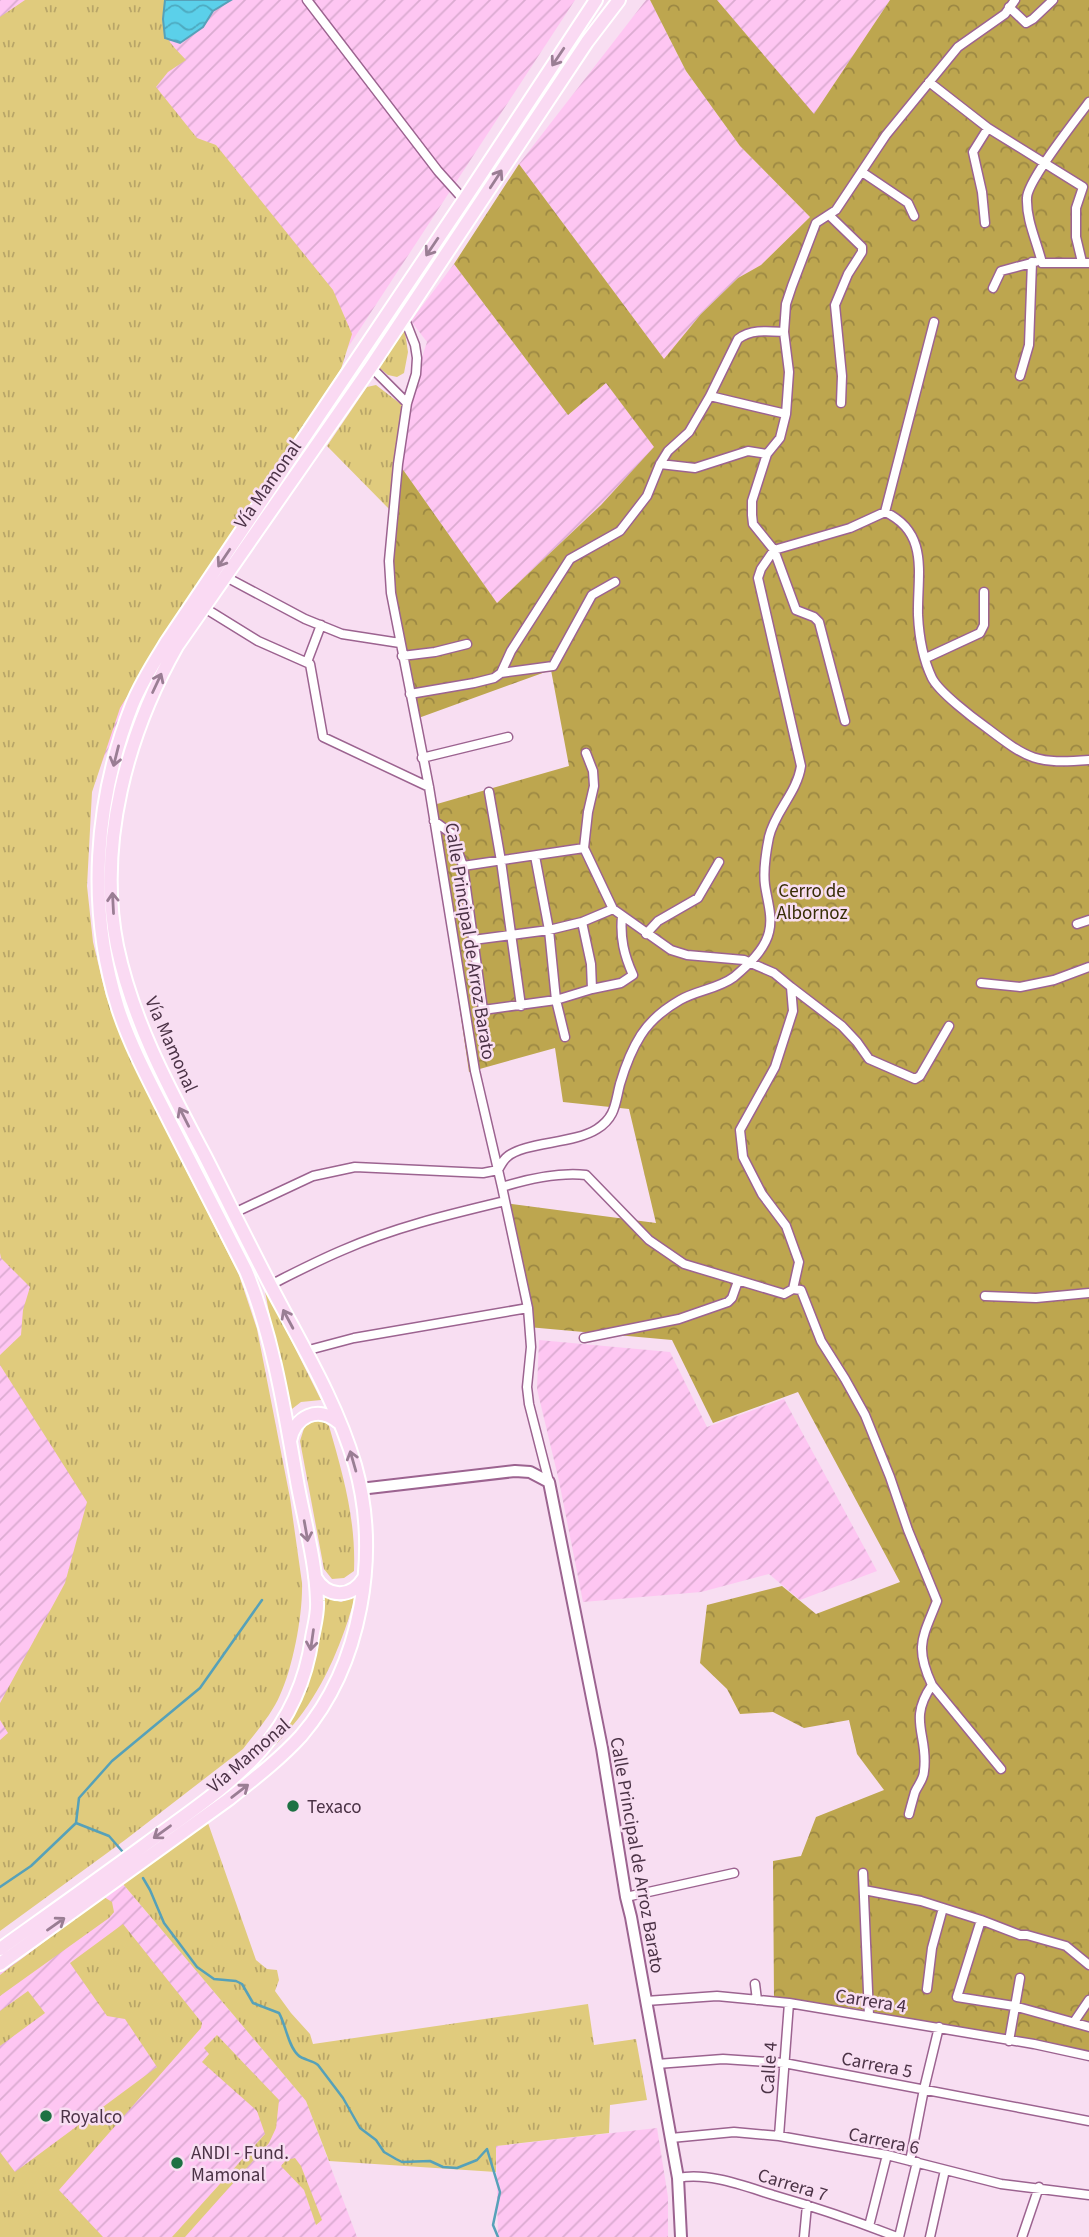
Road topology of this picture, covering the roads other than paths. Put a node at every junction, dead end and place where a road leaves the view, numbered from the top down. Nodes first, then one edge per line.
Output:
1 (307, 0) edge
2 (596, 0) edge
3 (619, 0) edge
4 (1053, 0) edge
5 (1012, 4) edge
6 (929, 82) junction
7 (1089, 102) edge
8 (988, 128) junction
9 (1045, 163) junction
10 (862, 172) junction
11 (464, 200) junction
12 (829, 215) junction
13 (914, 216) dead end
14 (985, 223) dead end
15 (1037, 262) junction
16 (1085, 262) edge
17 (993, 288) dead end
18 (404, 317) junction
19 (934, 323) dead end
20 (784, 332) junction
21 (371, 368) junction
22 (1020, 376) dead end
23 (710, 396) junction
24 (407, 403) junction
25 (841, 403) dead end
26 (786, 414) junction
27 (767, 454) junction
28 (660, 464) junction
29 (885, 512) junction
30 (774, 550) junction
31 (226, 577) junction
32 (615, 582) dead end
33 (984, 592) dead end
34 (204, 607) junction
35 (321, 625) junction
36 (400, 643) junction
37 (467, 644) dead end
38 (402, 656) junction
39 (926, 659) junction
40 (307, 662) junction
41 (501, 673) junction
42 (410, 694) junction
43 (845, 721) dead end
44 (508, 737) dead end
45 (586, 753) dead end
46 (422, 758) junction
47 (1089, 760) edge
48 (429, 787) junction
49 (489, 792) dead end
50 (434, 821) junction
51 (584, 848) junction
52 (535, 856) junction
53 (501, 861) junction
54 (719, 862) dead end
55 (463, 866) junction
56 (613, 909) junction
57 (622, 916) junction
58 (1089, 920) edge
59 (582, 922) junction
60 (1077, 924) dead end
61 (549, 930) junction
62 (511, 934) junction
63 (646, 934) junction
64 (473, 940) junction
65 (750, 962) junction
66 (1089, 967) edge
67 (981, 983) dead end
68 (791, 987) junction
69 (592, 989) junction
70 (556, 1000) junction
71 (521, 1006) junction
72 (949, 1026) dead end
73 (565, 1037) dead end
74 (498, 1170) junction
75 (502, 1187) junction
76 (505, 1201) junction
77 (234, 1213) junction
78 (738, 1281) junction
79 (270, 1285) junction
80 (793, 1289) junction
81 (1089, 1293) edge
82 (985, 1296) dead end
83 (528, 1308) junction
84 (584, 1338) dead end
85 (305, 1351) junction
86 (341, 1424) junction
87 (290, 1441) junction
88 (549, 1482) junction
89 (360, 1489) junction
90 (314, 1572) junction
91 (364, 1577) junction
92 (932, 1685) junction
93 (1001, 1769) dead end
94 (909, 1814) dead end
95 (863, 1872) dead end
96 (734, 1873) dead end
97 (864, 1890) junction
98 (626, 1897) junction
99 (943, 1908) junction
100 (981, 1920) junction
101 (0, 1949) edge
102 (0, 1964) edge
103 (1089, 1965) edge
104 (1020, 1978) dead end
105 (755, 1984) dead end
106 (928, 1989) dead end
107 (757, 2000) junction
108 (1089, 2000) edge
109 (646, 2001) junction
110 (789, 2003) junction
111 (1014, 2006) junction
112 (869, 2015) junction
113 (1074, 2022) junction
114 (939, 2027) junction
115 (1089, 2027) edge
116 (1009, 2041) junction
117 (1089, 2056) edge
118 (785, 2063) junction
119 (657, 2064) junction
120 (924, 2089) junction
121 (1089, 2121) edge
122 (779, 2136) junction
123 (671, 2138) junction
124 (887, 2155) junction
125 (914, 2162) junction
126 (945, 2170) junction
127 (678, 2179) junction
128 (1039, 2187) junction
129 (1089, 2195) edge
130 (807, 2205) junction
131 (869, 2226) junction
132 (681, 2237) edge
133 (804, 2237) edge
134 (898, 2237) edge
135 (930, 2237) edge
136 (1022, 2237) edge

1 - 11 street
2 -> 11 main road, Vía Mamonal
18 -> 3 main road, Vía Mamonal
4 - 5 street
5 - 6 street
6 - 8 street
6 - 10 street
7 - 9 street
8 - 9 street
8 - 14 street
9 - 15 street
9 - 16 street
10 - 12 street
10 - 13 street
11 -> 87 main road, Vía Mamonal
12 - 20 street
12 - 25 street
15 - 16 street
15 - 17 street
15 - 22 street
18 - 21 main road, Vía Mamonal
18 - 24 street, Calle Principal de Arroz Barato
19 - 29 street
20 - 23 street
20 - 26 street
21 - 24 street
21 - 31 main road, Vía Mamonal
23 - 26 street
23 - 28 street
24 - 36 street, Calle Principal de Arroz Barato
26 - 27 street
27 - 28 street
27 - 30 street
28 - 41 street
29 - 30 street
29 - 39 street
30 - 43 street
30 - 65 street
31 - 34 main road, Vía Mamonal
31 - 35 street
32 - 41 street
33 - 39 street
34 - 40 street
77 -> 34 main road, Vía Mamonal
35 - 36 street
35 - 40 street
36 - 38 street, Calle Principal de Arroz Barato
37 - 38 street
38 - 42 street, Calle Principal de Arroz Barato
39 - 47 street
40 - 48 street
41 - 42 street
42 - 46 street, Calle Principal de Arroz Barato
44 - 46 street
45 - 51 street
46 - 48 street, Calle Principal de Arroz Barato
48 - 50 street, Calle Principal de Arroz Barato
49 - 53 street
50 - 55 street
50 - 74 street, Calle Principal de Arroz Barato
51 - 52 street
51 - 56 street
52 - 53 street
52 - 61 street
53 - 55 street
53 - 62 street
54 - 63 street
55 - 64 street
56 - 57 street
56 - 59 street
57 - 63 street
57 - 69 street
58 - 60 street
59 - 61 street
59 - 69 street
61 - 62 street
61 - 70 street
62 - 64 street
62 - 71 street
63 - 65 street
64 - 71 street
65 - 68 street
65 - 74 street
66 - 67 street
68 - 72 street
68 - 80 street
69 - 70 street
70 - 71 street
70 - 73 street
74 - 75 street, Calle Principal de Arroz Barato
74 - 77 street
75 - 76 street, Calle Principal de Arroz Barato
75 - 78 street
76 - 79 street
76 - 83 street, Calle Principal de Arroz Barato
77 - 79 main road, Vía Mamonal
78 - 80 street
78 - 84 street
85 -> 79 main road, Vía Mamonal
80 - 92 street
81 - 82 street
83 - 85 street
83 - 88 street, Calle Principal de Arroz Barato
85 - 86 main road, Vía Mamonal
86 - 87 main road
89 -> 86 main road, Vía Mamonal
87 -> 90 main road, Vía Mamonal
88 - 89 street
88 - 98 street, Calle Principal de Arroz Barato
89 - 91 main road, Vía Mamonal
90 - 91 main road
90 -> 101 main road, Vía Mamonal
102 -> 91 main road, Vía Mamonal
92 - 93 street
92 - 94 street
95 - 97 street
96 - 98 street
97 - 99 street
97 - 112 street
98 - 109 street, Calle Principal de Arroz Barato
99 - 100 street
99 - 106 street
100 - 103 street
100 - 111 street
104 - 111 street
105 - 107 street
107 - 109 street, Carrera 4
107 - 110 street, Carrera 4
108 - 113 street
109 - 119 street, Calle Principal de Arroz Barato
110 - 112 street, Carrera 4
110 - 118 street, Calle 4
111 - 113 street
111 - 116 street
112 - 114 street, Carrera 4
113 - 115 street
114 - 116 street, Carrera 4
114 - 120 street
116 - 117 street, Carrera 4
118 - 119 street, Carrera 5
118 - 120 street, Carrera 5
118 - 122 street, Calle 4
119 - 123 street, Calle Principal de Arroz Barato
120 - 121 street, Carrera 5
120 - 125 street
122 - 123 street, Carrera 6
122 - 124 street, Carrera 6
123 - 127 street, Calle Principal de Arroz Barato
124 - 125 street, Carrera 6
124 - 131 street
125 - 126 street, Carrera 6
125 - 134 street
126 - 128 street, Carrera 6
126 - 135 street
127 - 130 street, Carrera 7
127 - 132 street, Calle Principal de Arroz Barato
128 - 129 street, Carrera 6
128 - 136 street
130 - 131 street, Carrera 7
130 - 133 street
131 - 134 street, Carrera 7

